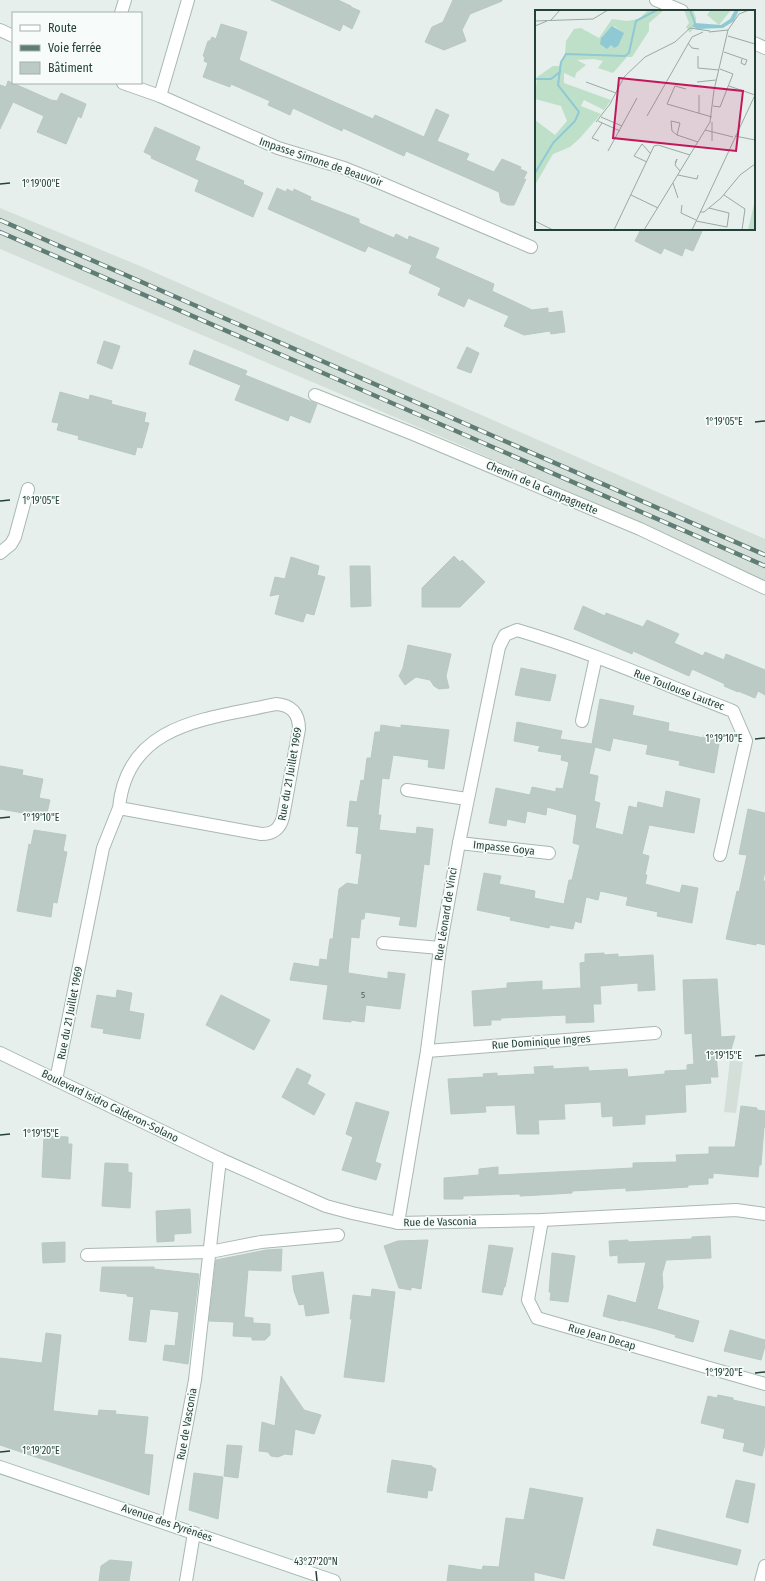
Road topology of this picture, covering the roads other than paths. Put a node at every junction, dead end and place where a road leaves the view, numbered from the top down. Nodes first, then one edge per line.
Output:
1 (125, 0) edge
2 (188, 0) edge
3 (656, 0) edge
4 (680, 10) edge
5 (121, 12) edge
6 (0, 30) edge
7 (12, 36) edge
8 (755, 43) edge
9 (765, 48) edge
10 (126, 84) edge
11 (160, 96) junction
12 (531, 247) dead end
13 (315, 395) dead end
14 (28, 489) dead end
15 (0, 552) edge
16 (765, 588) edge
17 (530, 634) joint
18 (596, 657) junction
19 (582, 721) dead end
20 (407, 790) dead end
21 (467, 800) junction
22 (119, 808) junction
23 (458, 843) junction
24 (549, 853) dead end
25 (720, 855) dead end
26 (383, 943) dead end
27 (440, 948) junction
28 (655, 1033) dead end
29 (427, 1051) junction
30 (0, 1053) edge
31 (56, 1080) junction
32 (220, 1159) junction
33 (765, 1214) edge
34 (542, 1220) junction
35 (398, 1223) junction
36 (338, 1235) dead end
37 (210, 1252) junction
38 (87, 1255) dead end
39 (765, 1384) edge
40 (0, 1467) edge
41 (168, 1524) junction
42 (194, 1533) junction
43 (765, 1566) edge
44 (186, 1581) edge
45 (334, 1581) edge
46 (761, 1581) edge

1 - 5 street
2 - 11 street
3 - 4 street
6 - 7 street
8 - 9 street
10 - 11 street, Impasse Simone de Beauvoir
11 - 12 street, Impasse Simone de Beauvoir
13 - 16 street, Chemin de la Campagnette
14 - 15 street
17 - 18 street, Rue Toulouse Lautrec
17 - 21 street, Rue Léonard de Vinci
18 - 19 street
18 - 25 street, Rue Toulouse Lautrec
20 - 21 street
21 - 23 street, Rue Léonard de Vinci
22 - 22 street, Rue du 21 Juillet 1969
22 - 31 street, Rue du 21 Juillet 1969
23 - 24 street, Impasse Goya
23 - 27 street, Rue Léonard de Vinci
26 - 27 street
27 - 29 street, Rue Léonard de Vinci
28 - 29 street, Rue Dominique Ingres
29 - 35 street, Rue Léonard de Vinci
30 - 31 street, Boulevard Isidro Calderon-Solano
31 - 32 street, Boulevard Isidro Calderon-Solano
32 - 35 street, Rue de Vasconia
32 - 37 street, Rue de Vasconia
33 - 34 street, Rue de Vasconia
34 - 35 street, Rue de Vasconia
34 - 39 street, Rue Jean Decap
36 - 37 street
37 - 38 street
37 - 41 street, Rue de Vasconia
40 - 41 street, Avenue des Pyrénées
41 - 42 street, Avenue des Pyrénées
42 - 44 street
42 - 45 street, Avenue des Pyrénées
43 - 46 street

